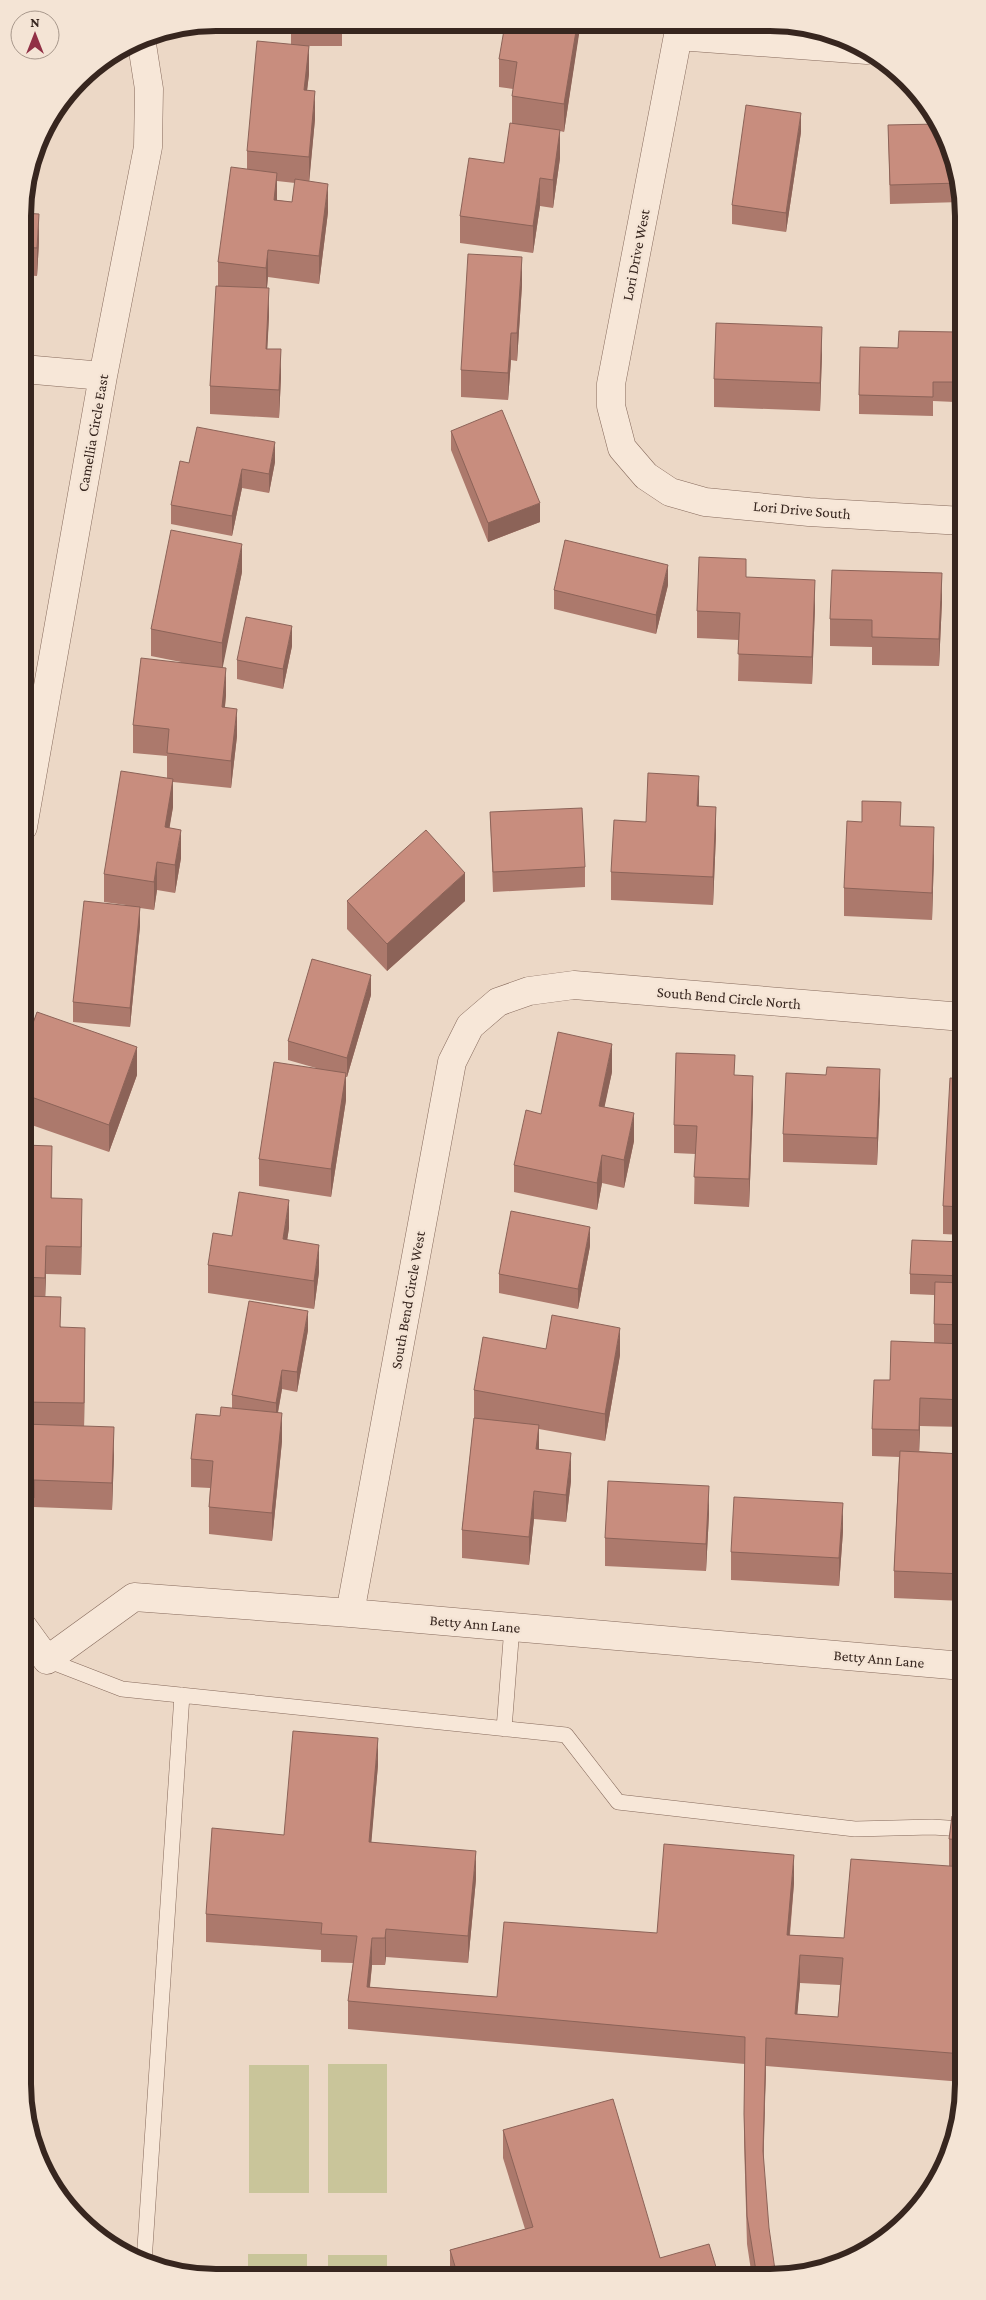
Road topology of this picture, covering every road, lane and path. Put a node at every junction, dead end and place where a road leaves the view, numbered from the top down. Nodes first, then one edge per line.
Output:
1 (679, 31) edge
2 (143, 46) edge
3 (848, 48) edge
4 (31, 370) edge
5 (103, 376) junction
6 (646, 476) joint
7 (955, 521) edge
8 (31, 782) edge
9 (498, 1002) joint
10 (955, 1016) edge
11 (350, 1613) junction
12 (512, 1627) junction
13 (31, 1638) edge
14 (48, 1660) junction
15 (955, 1665) edge
16 (182, 1696) junction
17 (504, 1729) junction
18 (955, 1828) edge
19 (144, 2255) edge

1 - 3 street
1 - 6 street, Lori Drive West
2 - 5 street, Camellia Circle East
4 - 5 street
5 - 8 street, Camellia Circle East
6 - 7 street, Lori Drive South
9 - 10 street, South Bend Circle North
9 - 11 street, South Bend Circle West
11 - 12 street, Betty Ann Lane
11 - 14 street, Betty Ann Lane
12 - 15 street, Betty Ann Lane
12 - 17 lane
13 - 14 street
14 - 16 lane
16 - 17 lane
16 - 19 lane
17 - 18 lane

